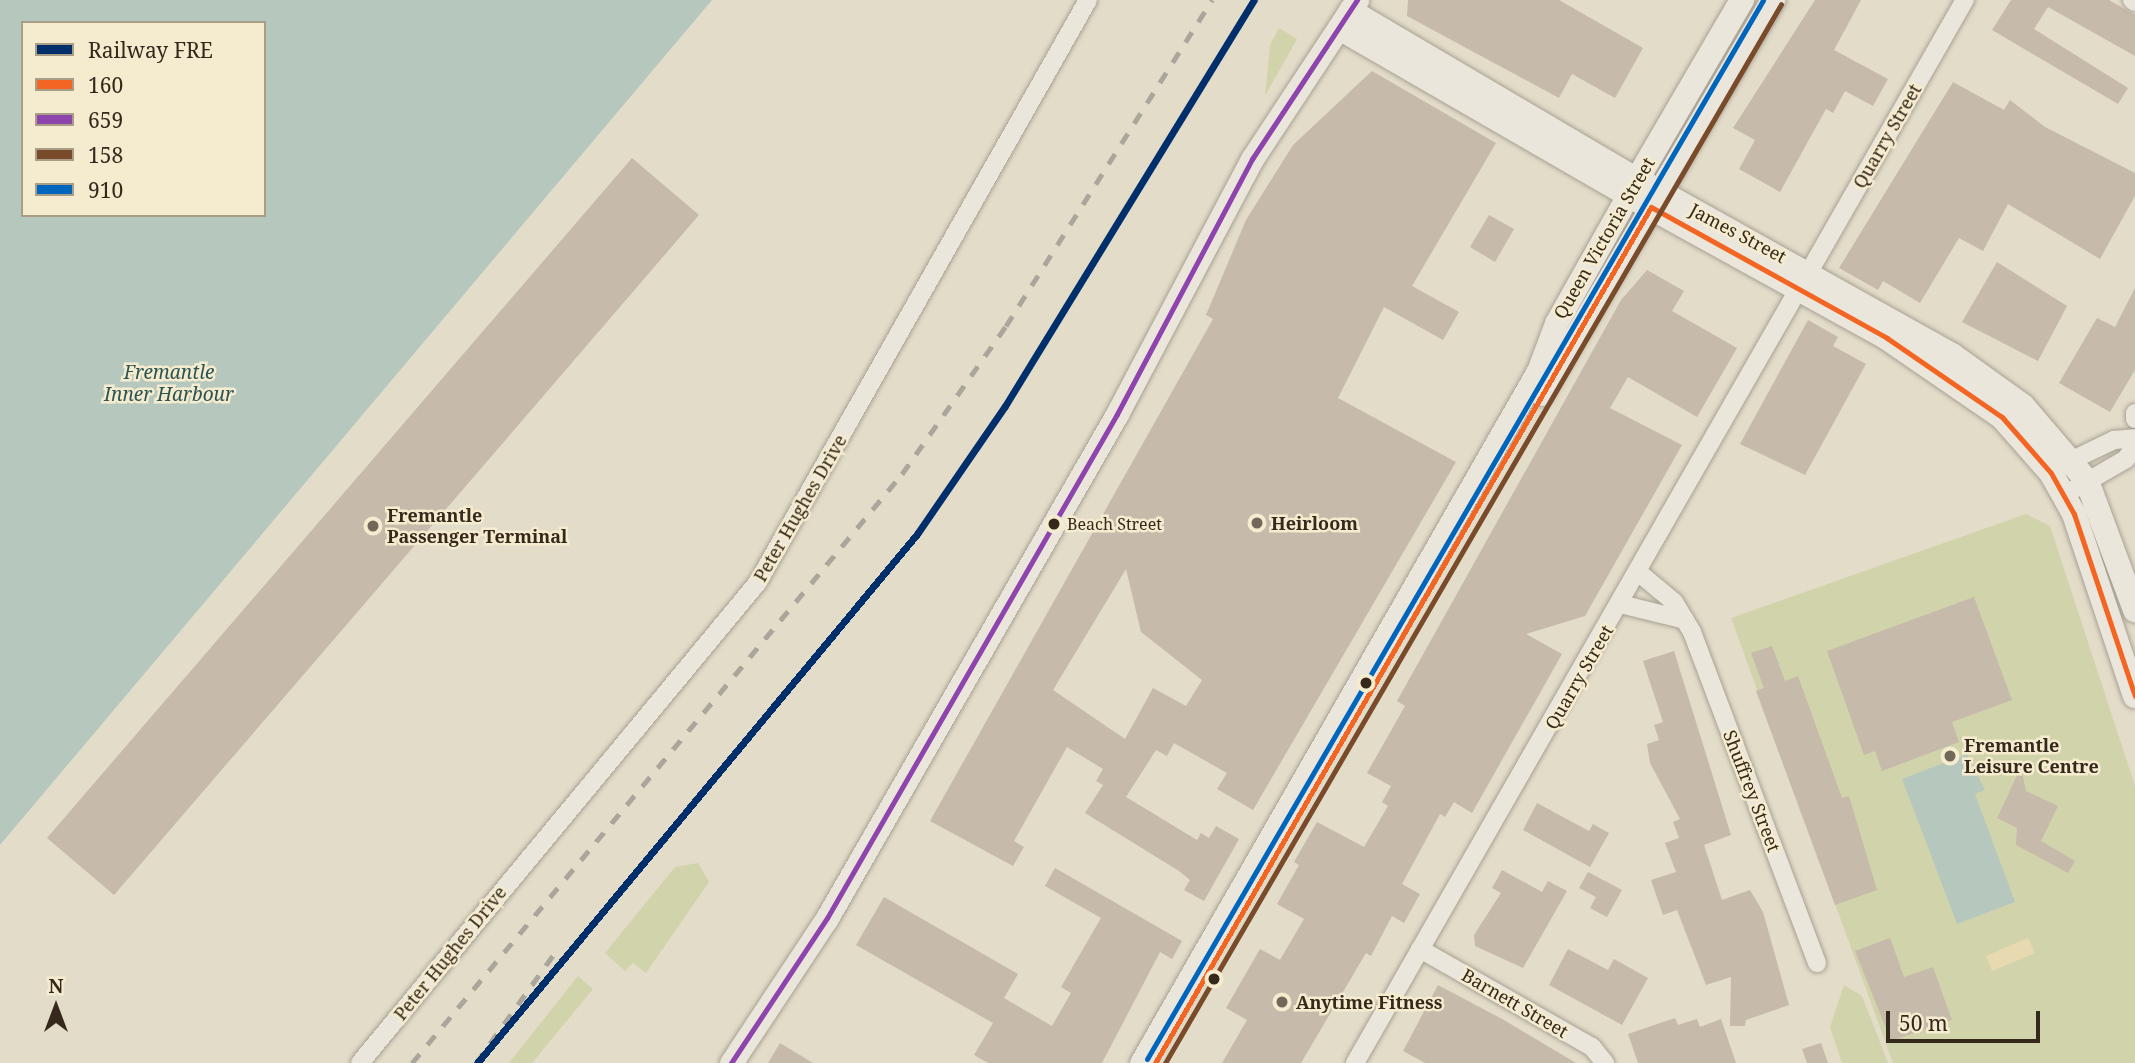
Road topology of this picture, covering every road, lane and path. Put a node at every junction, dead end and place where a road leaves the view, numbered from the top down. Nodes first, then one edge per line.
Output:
1 (1088, 0) edge
2 (1742, 0) edge
3 (1773, 0) edge
4 (1965, 0) edge
5 (1349, 13) edge
6 (1633, 187) junction
7 (1657, 199) junction
8 (1804, 280) junction
9 (2135, 413) edge
10 (2135, 419) edge
11 (2135, 438) edge
12 (2135, 445) edge
13 (2071, 458) junction
14 (2051, 473) junction
15 (2087, 481) junction
16 (2064, 495) junction
17 (1638, 572) junction
18 (1620, 604) junction
19 (2135, 610) edge
20 (1685, 620) junction
21 (2135, 696) edge
22 (1420, 949) junction
23 (1817, 962) dead end
24 (360, 1063) edge
25 (731, 1063) edge
26 (1141, 1063) edge
27 (1155, 1063) edge
28 (1355, 1063) edge
29 (1605, 1063) edge

1 - 24 street, Peter Hughes Drive
2 - 6 main road, Queen Victoria Street
3 - 7 main road, Queen Victoria Street
4 - 8 street, Quarry Street
5 - 6 street, James Street
5 - 25 street
6 - 7 main road, James Street
6 - 26 street, Queen Victoria Street
7 - 8 main road, James Street
7 - 27 street, Queen Victoria Street
8 - 13 main road, James Street
8 - 14 main road, James Street
8 - 17 street, Quarry Street
9 - 10 street
11 - 13 street
12 - 15 street
13 - 14 street
13 - 15 main road, James Street
14 - 16 main road, James Street
15 - 16 street
15 - 19 main road, James Street
16 - 21 main road, James Street
17 - 18 street, Quarry Street
17 - 20 street, Shuffrey Street
18 - 20 street
18 - 22 street, Quarry Street
20 - 23 street, Shuffrey Street
22 - 28 street, Quarry Street
22 - 29 street, Barnett Street

